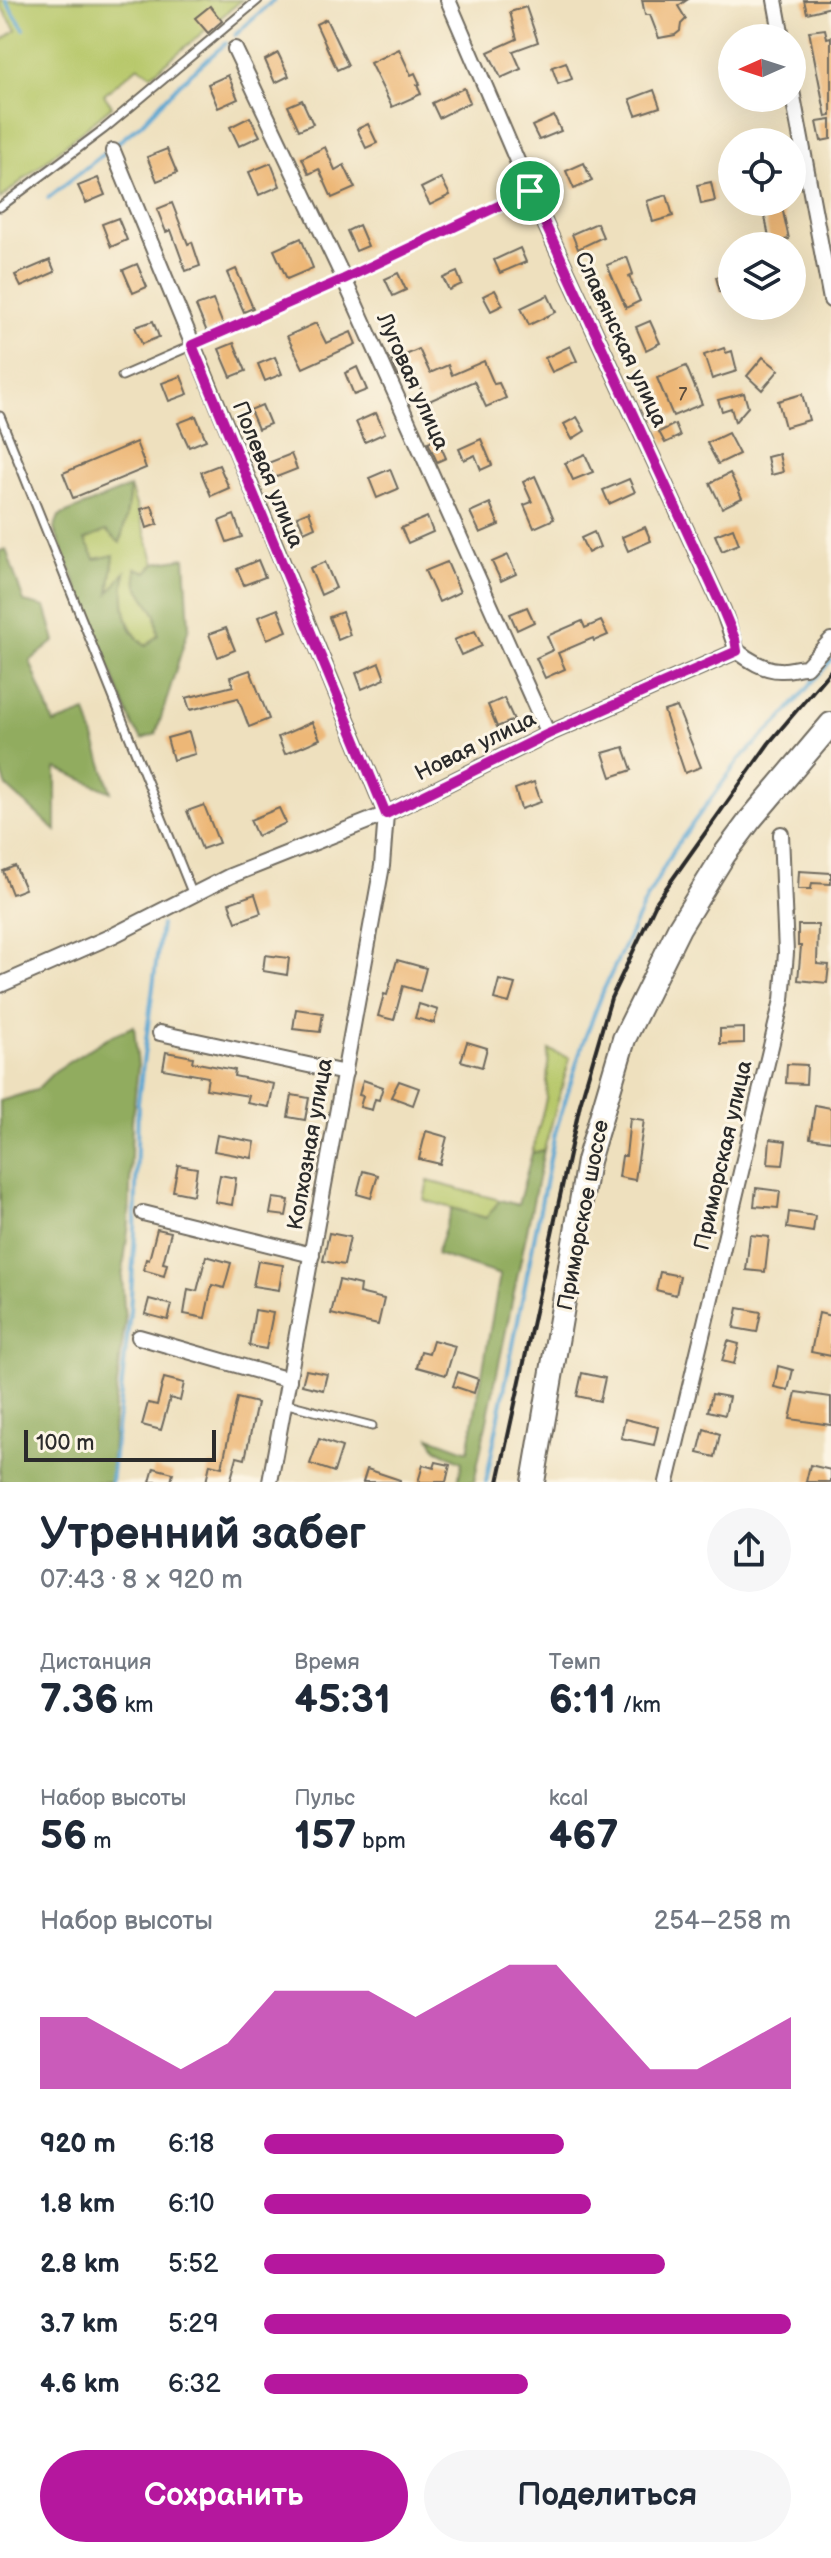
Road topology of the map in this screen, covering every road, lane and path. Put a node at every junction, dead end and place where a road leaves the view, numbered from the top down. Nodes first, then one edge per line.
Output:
1 (258, 0) edge
2 (448, 0) edge
3 (775, 0) edge
4 (779, 24) edge
5 (235, 49) dead end
6 (796, 112) edge
7 (113, 151) dead end
8 (530, 191) junction
9 (0, 207) edge
10 (344, 279) junction
11 (831, 300) edge
12 (192, 345) junction
13 (122, 376) dead end
14 (0, 416) edge
15 (831, 640) edge
16 (737, 651) junction
17 (831, 724) edge
18 (548, 734) junction
19 (386, 814) junction
20 (781, 834) dead end
21 (193, 895) junction
22 (0, 985) edge
23 (160, 1033) dead end
24 (345, 1073) junction
25 (143, 1213) dead end
26 (312, 1255) junction
27 (139, 1337) dead end
28 (289, 1380) junction
29 (284, 1403) junction
30 (372, 1426) dead end
31 (270, 1482) edge
32 (533, 1482) edge
33 (667, 1482) edge

1 - 9 lane
2 - 8 street, Славянская улица
3 - 4 street
5 - 10 street, Луговая улица
6 - 11 street
7 - 12 street, Полевая улица
8 - 10 lane
8 - 16 street, Славянская улица
10 - 12 lane
10 - 18 street, Луговая улица
12 - 13 lane
12 - 19 street, Полевая улица
14 - 21 lane
15 - 16 street
16 - 18 street, Новая улица
17 - 32 main road, Приморское шоссе
18 - 19 street, Новая улица
19 - 21 street, Новая улица
19 - 24 street, Колхозная улица
20 - 33 street, Приморская улица
21 - 22 street, Новая улица
23 - 24 street
24 - 26 street, Колхозная улица
25 - 26 street
26 - 28 street, Колхозная улица
27 - 28 street
28 - 29 street, Колхозная улица
29 - 30 lane
29 - 31 street, Колхозная улица

